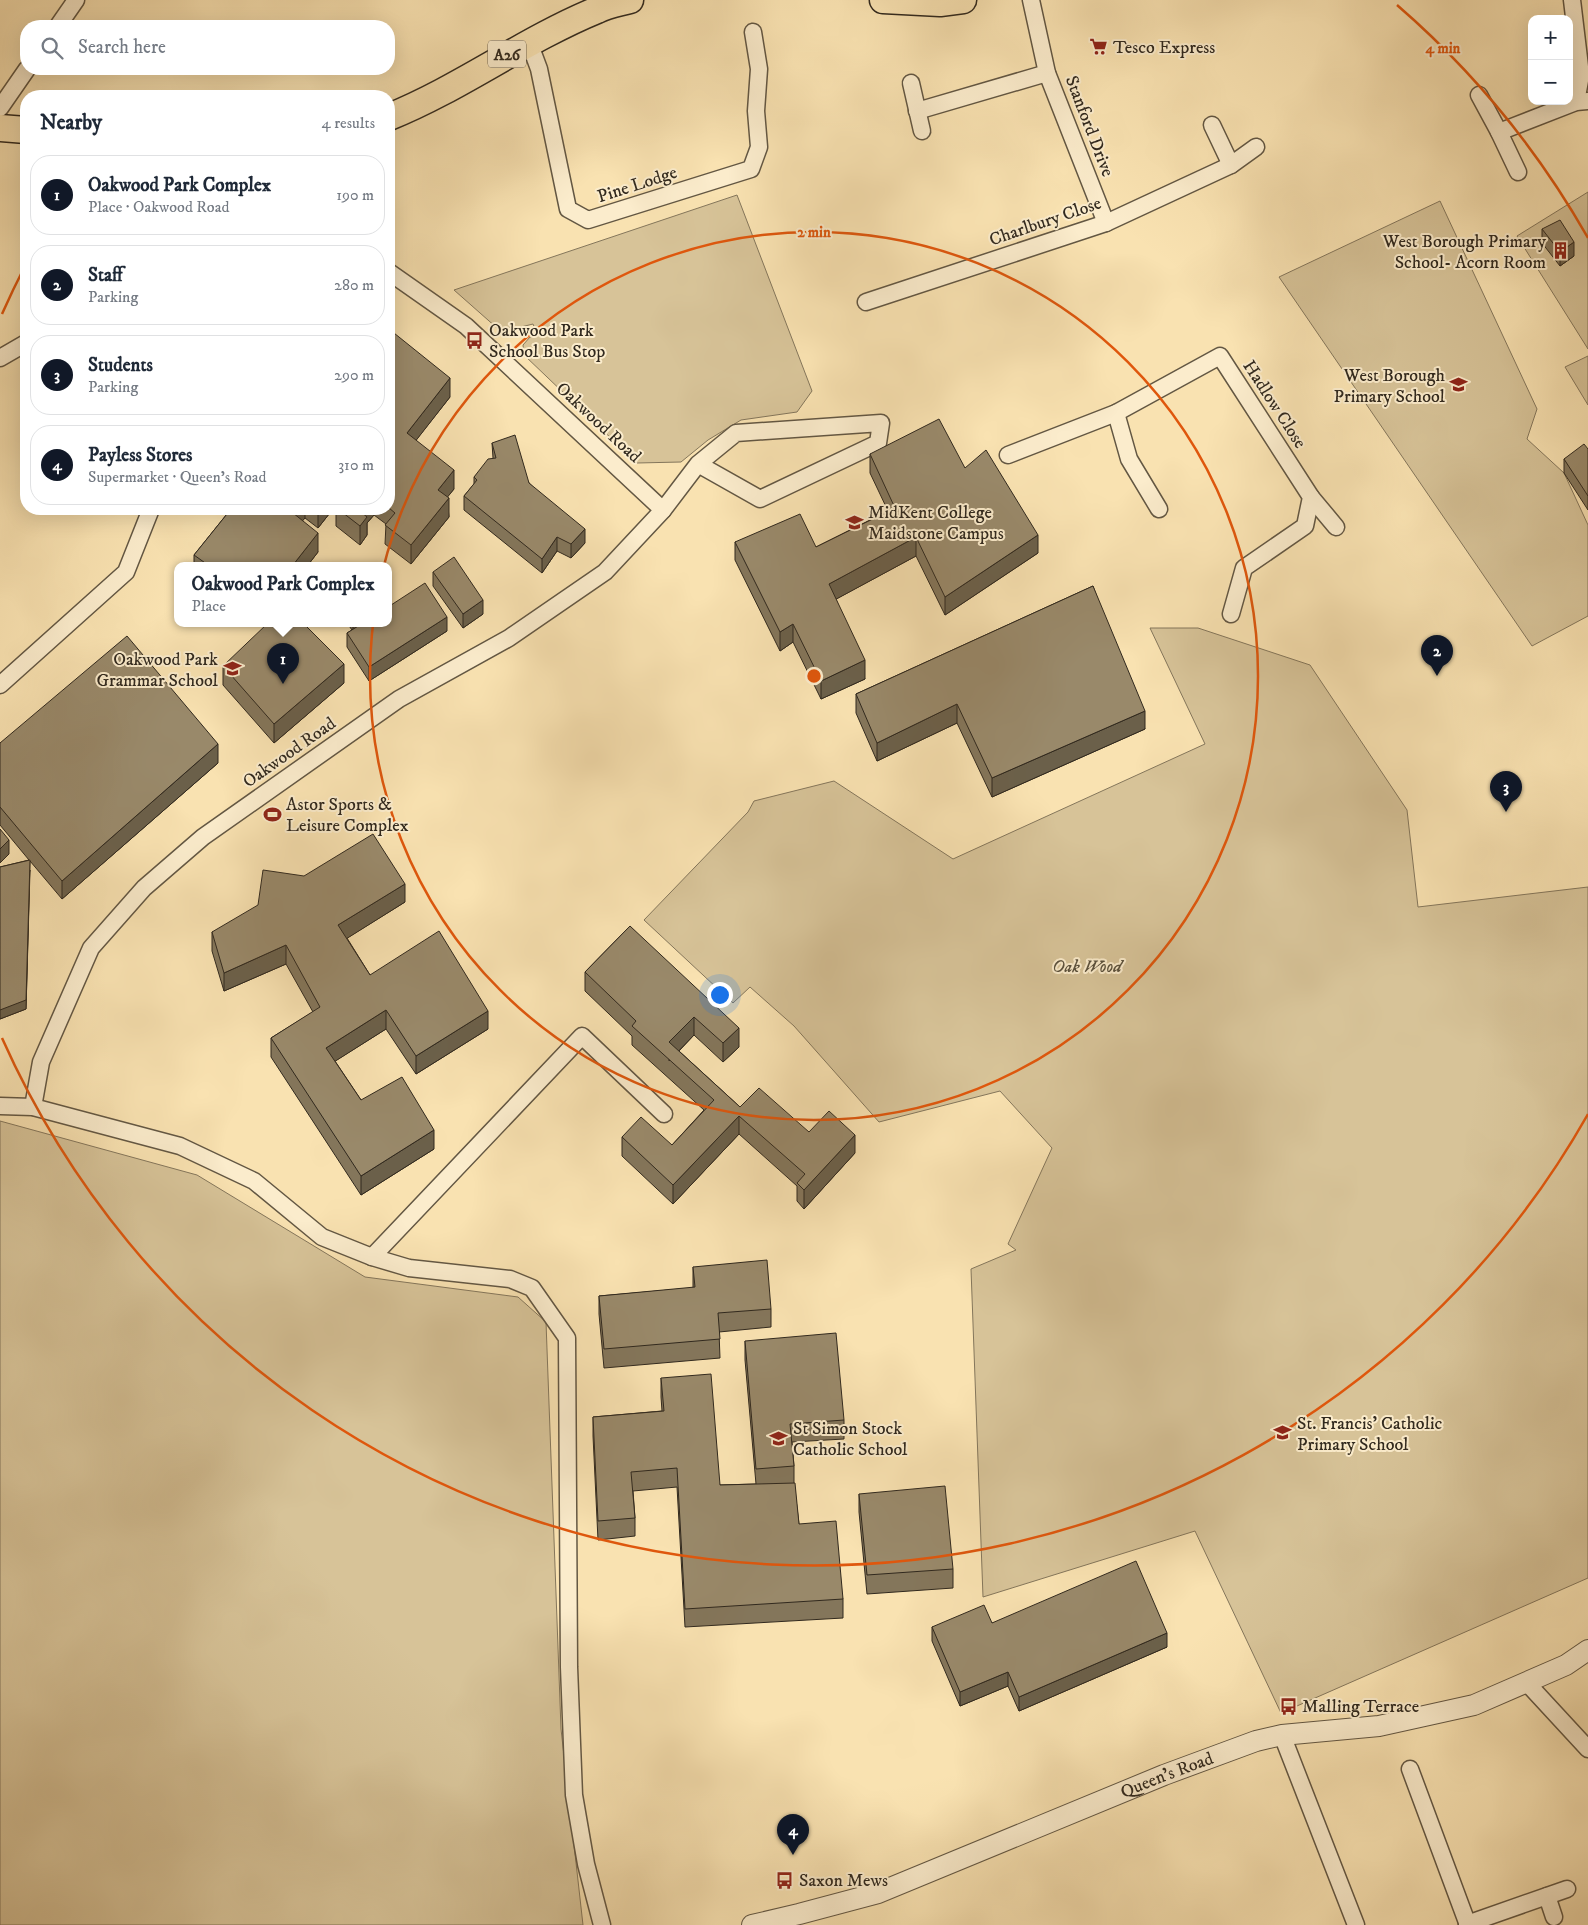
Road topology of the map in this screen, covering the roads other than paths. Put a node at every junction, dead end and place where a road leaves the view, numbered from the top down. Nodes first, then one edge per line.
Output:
1 (76, 0) edge
2 (630, 0) edge
3 (883, 0) edge
4 (963, 0) edge
5 (1031, 0) edge
6 (1572, 0) edge
7 (62, 20) edge
8 (753, 32) dead end
9 (529, 42) junction
10 (1047, 72) junction
11 (23, 75) edge
12 (912, 83) dead end
13 (1479, 95) dead end
14 (1582, 101) edge
15 (0, 108) edge
16 (917, 111) junction
17 (395, 114) edge
18 (1212, 125) dead end
19 (0, 128) edge
20 (20, 130) edge
21 (922, 131) dead end
22 (1499, 132) junction
23 (1256, 147) dead end
24 (1231, 165) junction
25 (1518, 172) dead end
26 (1106, 223) junction
27 (395, 276) edge
28 (866, 302) dead end
29 (20, 346) edge
30 (0, 358) edge
31 (1116, 413) junction
32 (1008, 455) dead end
33 (698, 464) junction
34 (1311, 497) junction
35 (663, 510) junction
36 (1159, 510) dead end
37 (149, 515) edge
38 (1336, 527) dead end
39 (1231, 614) dead end
40 (0, 685) edge
41 (0, 1106) edge
42 (33, 1107) junction
43 (664, 1114) dead end
44 (372, 1257) junction
45 (1588, 1650) edge
46 (1527, 1682) junction
47 (1282, 1735) junction
48 (1588, 1749) edge
49 (1410, 1768) dead end
50 (1567, 1889) dead end
51 (1547, 1896) junction
52 (1554, 1917) dead end
53 (801, 1920) edge
54 (1467, 1924) edge
55 (602, 1925) edge
56 (752, 1925) edge
57 (1356, 1925) edge

1 - 7 street
2 - 9 main road, A26
3 - 4 main road
5 - 10 street, Stanford Drive
6 - 14 street
8 - 9 street, Pine Lodge
9 - 17 main road, A26
10 - 16 street, Stanford Drive
10 - 26 street, Stanford Drive
11 - 15 street
12 - 16 street
13 - 22 street
14 - 22 street
16 - 21 street
18 - 24 street
19 - 20 main road
22 - 25 street
23 - 24 street, Charlbury Close
24 - 26 street, Charlbury Close
26 - 28 street, Charlbury Close
27 - 35 street, Oakwood Road
29 - 30 street
31 - 32 street, Hadlow Close
31 - 34 street, Hadlow Close
31 - 36 street
33 - 33 street, Oakwood Road
33 - 35 street, Oakwood Road
34 - 38 street, Hadlow Close
34 - 39 street
35 - 42 street, Oakwood Road
37 - 40 street
41 - 42 street
42 - 44 street
43 - 44 street
44 - 55 street
45 - 46 street, Queen's Road
46 - 47 street, Queen's Road
46 - 48 street
47 - 53 street, Queen's Road
47 - 57 street
49 - 54 street
50 - 51 street
51 - 52 street
51 - 54 street
53 - 56 street, Queen's Road

